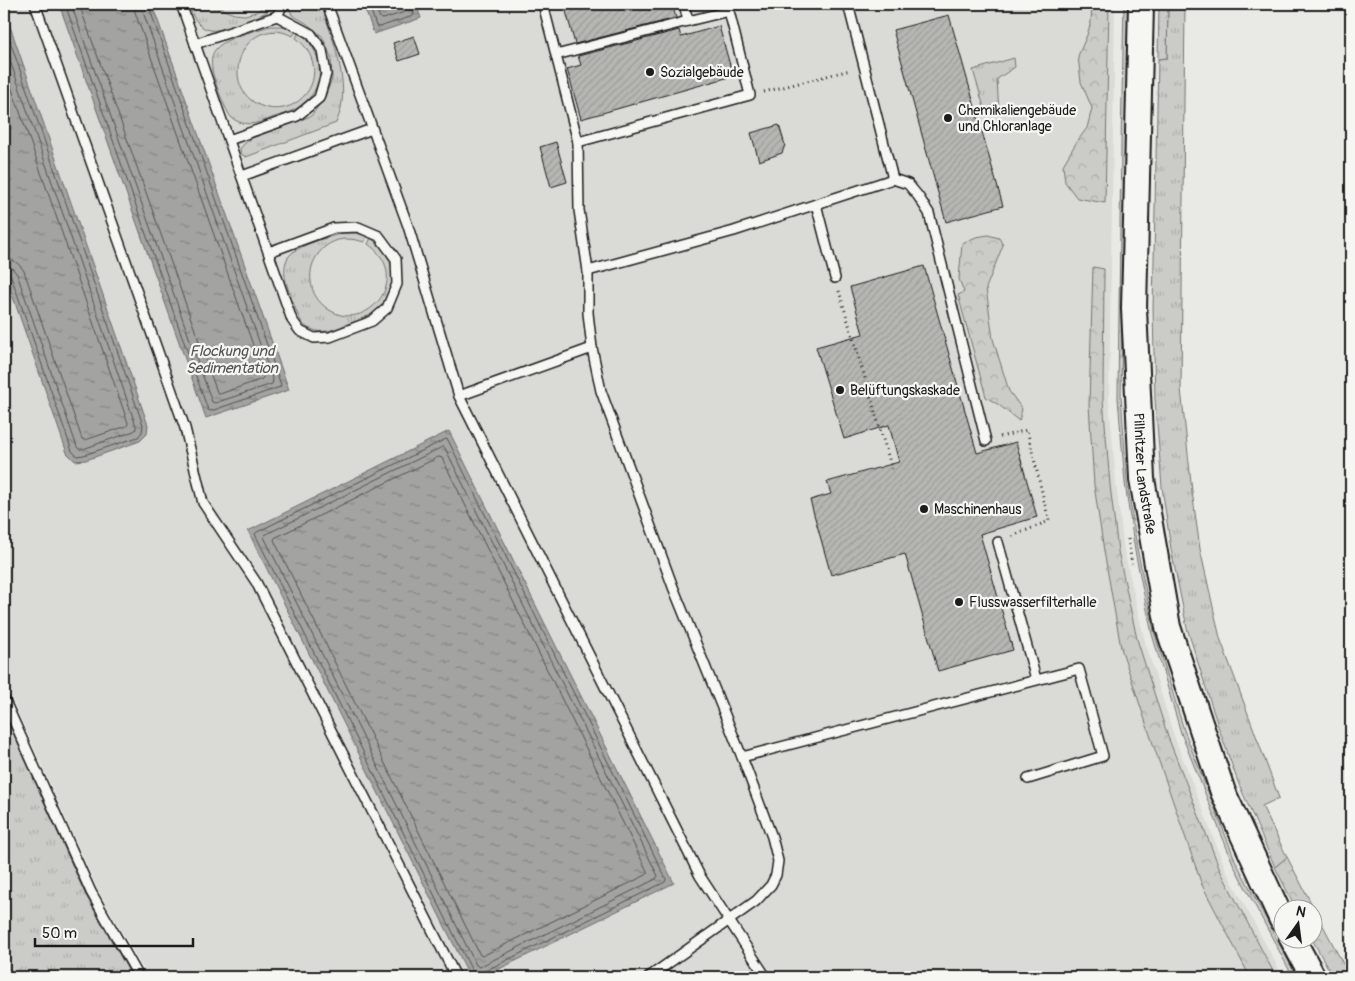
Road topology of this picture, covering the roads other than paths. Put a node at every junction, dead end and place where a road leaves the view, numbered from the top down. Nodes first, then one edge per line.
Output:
1 (35, 4) edge
2 (181, 4) edge
3 (283, 4) edge
4 (326, 4) edge
5 (543, 4) edge
6 (684, 4) edge
7 (848, 4) edge
8 (1141, 4) edge
9 (277, 16) junction
10 (688, 21) junction
11 (195, 44) junction
12 (556, 55) junction
13 (372, 129) junction
14 (229, 140) junction
15 (578, 142) junction
16 (242, 176) junction
17 (893, 178) junction
18 (816, 204) junction
19 (268, 252) junction
20 (588, 271) junction
21 (835, 278) road end
22 (592, 348) junction
23 (459, 396) junction
24 (986, 441) road end
25 (998, 542) road end
26 (1036, 679) junction
27 (4, 699) edge
28 (742, 756) junction
29 (1028, 779) dead end
30 (1272, 898) edge
31 (728, 920) junction
32 (1297, 948) edge
33 (140, 977) edge
34 (456, 977) edge
35 (649, 977) edge
36 (766, 977) edge
37 (1313, 977) edge

1 - 34 lane
2 - 11 lane
3 - 9 lane
4 - 13 lane
5 - 12 lane
6 - 10 lane
7 - 17 lane
8 - 30 main road, Pillnitzer Landstraße
9 - 11 lane
9 - 14 lane
10 - 12 lane
10 - 15 lane
11 - 14 lane
12 - 15 lane
13 - 16 lane
13 - 23 lane
14 - 16 lane
15 - 20 lane
16 - 19 lane
17 - 18 lane
17 - 24 lane
18 - 20 lane
18 - 21 lane
19 - 19 lane
20 - 22 lane
22 - 23 lane
22 - 28 lane
23 - 31 lane
25 - 26 lane
26 - 28 lane
26 - 29 lane
27 - 33 lane
28 - 31 lane
31 - 35 lane
31 - 36 lane
32 - 37 main road

